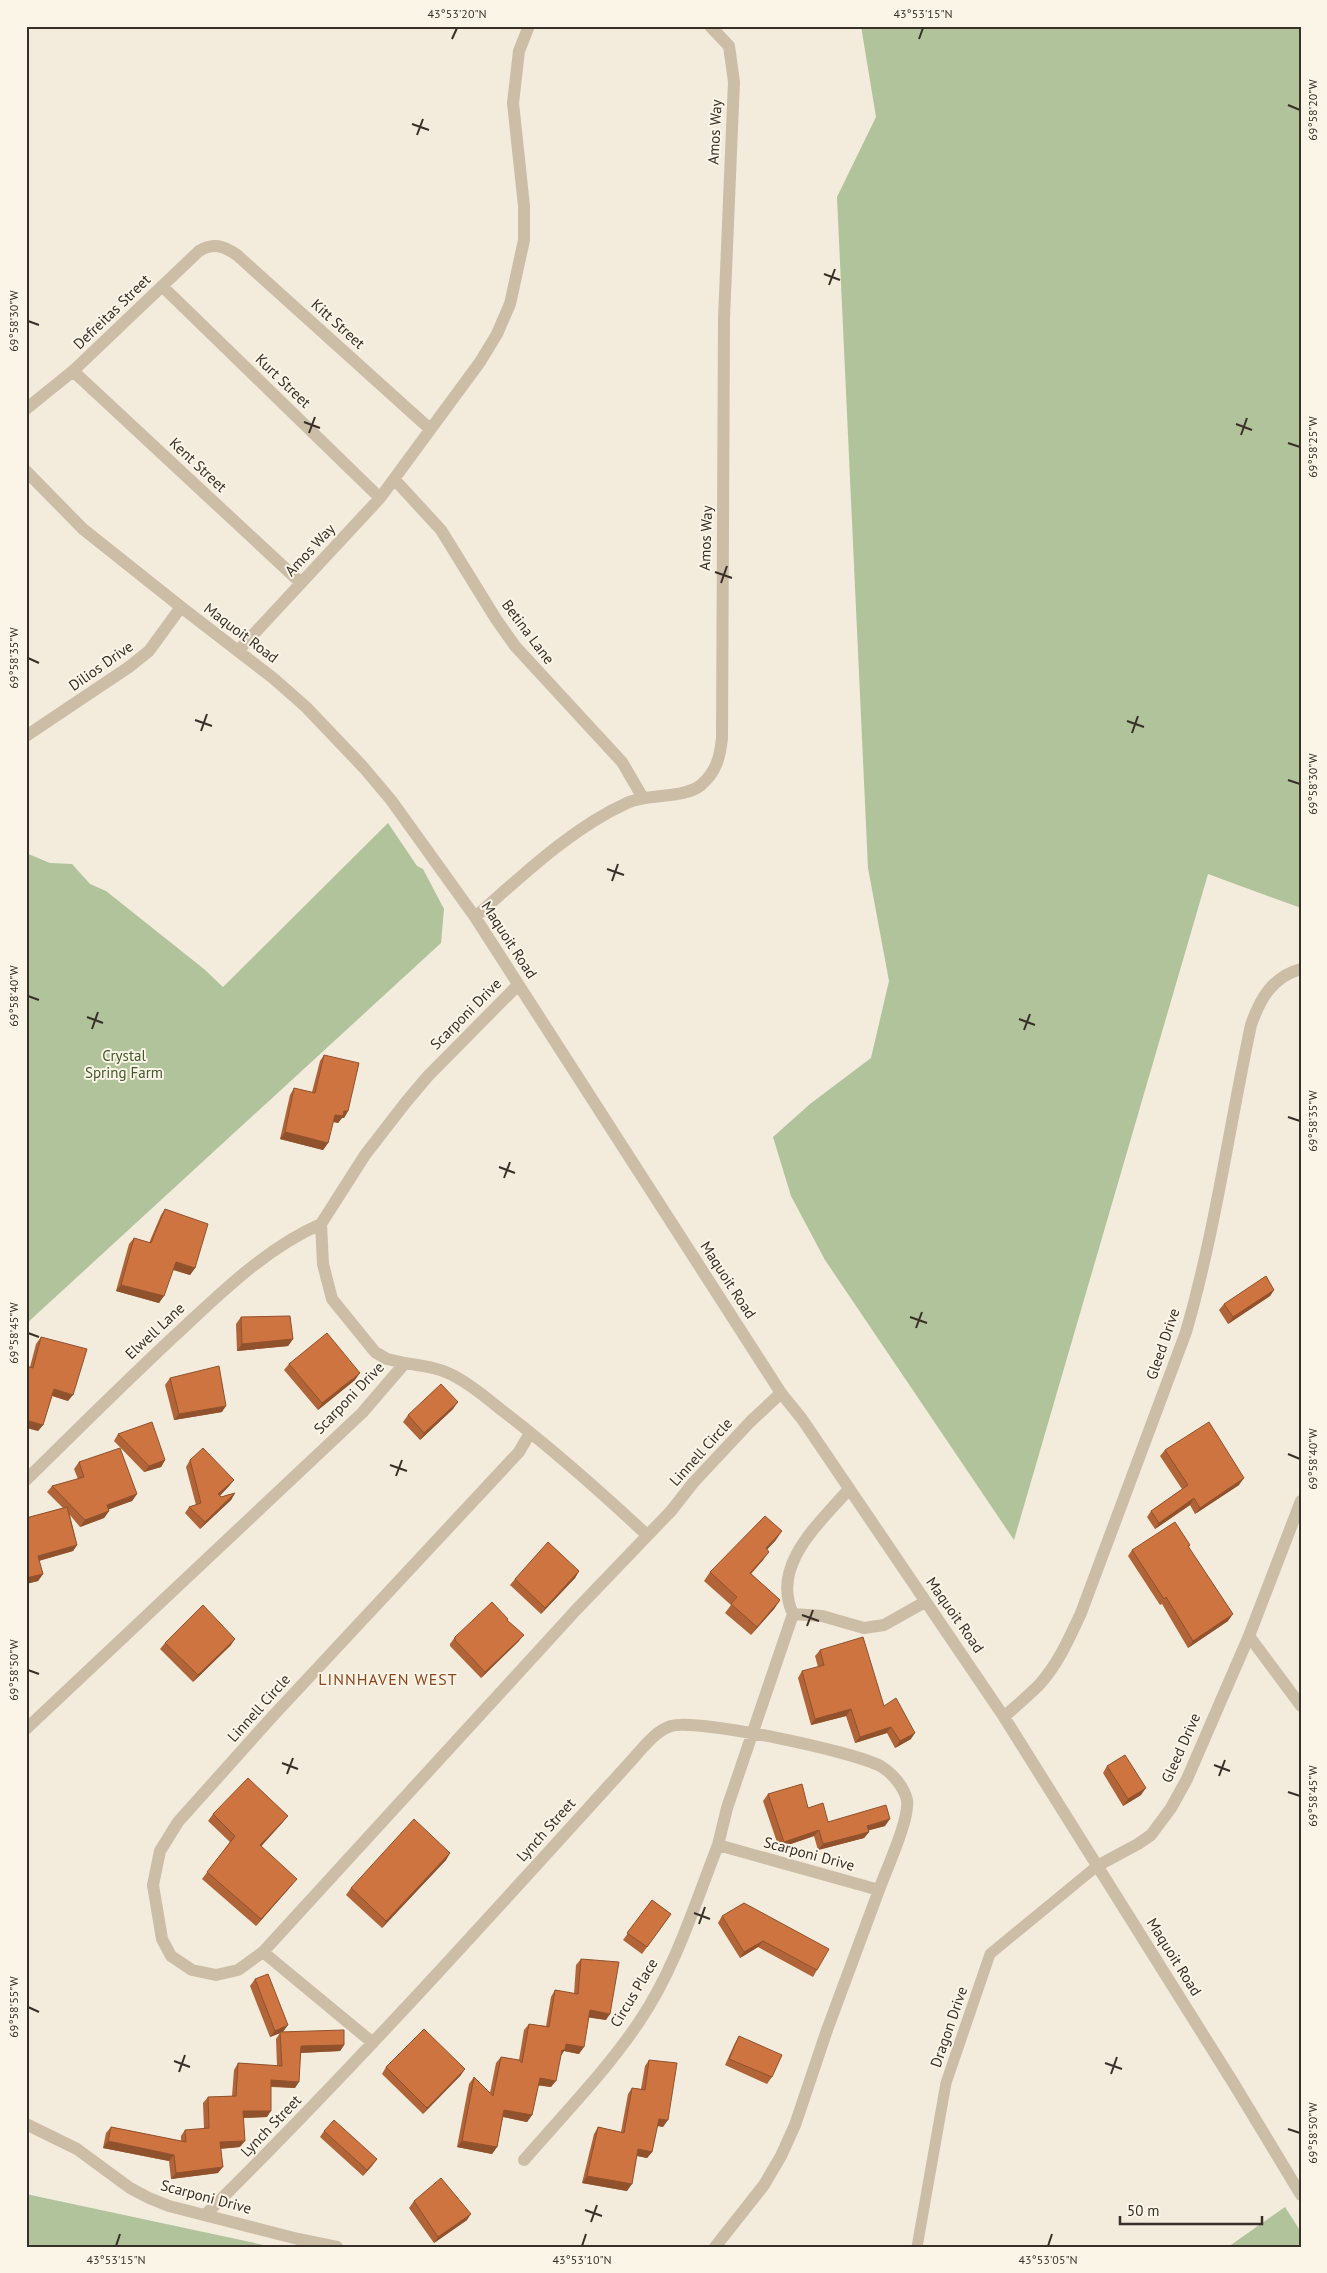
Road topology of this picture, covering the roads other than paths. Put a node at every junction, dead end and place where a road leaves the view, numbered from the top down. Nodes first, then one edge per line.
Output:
1 (529, 26) edge
2 (710, 26) edge
3 (222, 246) joint
4 (162, 286) junction
5 (73, 371) junction
6 (26, 409) edge
7 (430, 430) junction
8 (26, 471) edge
9 (395, 480) junction
10 (380, 498) junction
11 (301, 583) junction
12 (181, 607) junction
13 (238, 651) junction
14 (26, 736) edge
15 (643, 798) junction
16 (475, 917) junction
17 (1301, 969) edge
18 (518, 985) junction
19 (321, 1224) junction
20 (405, 1363) junction
21 (782, 1393) junction
22 (530, 1432) junction
23 (26, 1480) edge
24 (850, 1489) junction
25 (1301, 1501) edge
26 (647, 1535) junction
27 (926, 1602) junction
28 (793, 1614) junction
29 (1249, 1636) junction
30 (1301, 1706) edge
31 (1004, 1717) junction
32 (26, 1728) edge
33 (752, 1734) junction
34 (718, 1845) junction
35 (1097, 1866) junction
36 (879, 1890) junction
37 (263, 1952) junction
38 (373, 2043) junction
39 (26, 2124) edge
40 (524, 2160) dead end
41 (1301, 2195) edge
42 (205, 2215) junction
43 (337, 2247) edge
44 (715, 2247) edge
45 (917, 2247) edge

1 - 7 street, Amos Way
2 - 15 street, Amos Way
3 - 4 street, Defreitas Street
3 - 7 street, Kitt Street
4 - 5 street, Defreitas Street
4 - 10 street, Kurt Street
5 - 6 street, Defreitas Street
5 - 11 street, Kent Street
7 - 9 street, Amos Way
8 - 12 street, Maquoit Road
9 - 10 street, Amos Way
9 - 15 street, Betina Lane
10 - 11 street, Amos Way
11 - 13 street, Amos Way
12 - 13 street, Maquoit Road
12 - 14 street, Dilios Drive
13 - 16 street, Maquoit Road
15 - 16 street, Amos Way
16 - 18 street, Maquoit Road
17 - 31 street, Gleed Drive
18 - 19 street, Scarponi Drive
18 - 21 street, Maquoit Road
19 - 20 street, Scarponi Drive
19 - 23 street, Elwell Lane
20 - 22 street
20 - 32 street, Scarponi Drive
21 - 24 street, Maquoit Road
21 - 26 street, Linnell Circle
22 - 26 street
22 - 37 street, Linnell Circle
24 - 27 street, Maquoit Road
24 - 28 street
25 - 29 street, Gleed Drive
26 - 37 street, Linnell Circle
27 - 28 street
27 - 31 street, Maquoit Road
28 - 33 street
29 - 30 street
29 - 35 street, Gleed Drive
31 - 35 street, Maquoit Road
33 - 34 street
33 - 36 street, Lynch Street
33 - 38 street, Lynch Street
34 - 36 street, Scarponi Drive
34 - 40 street, Circus Place
35 - 41 street, Maquoit Road
35 - 45 lane, Dragon Drive
36 - 44 street
37 - 38 street
38 - 42 street, Lynch Street
39 - 42 street, Scarponi Drive
42 - 43 street, Scarponi Drive

